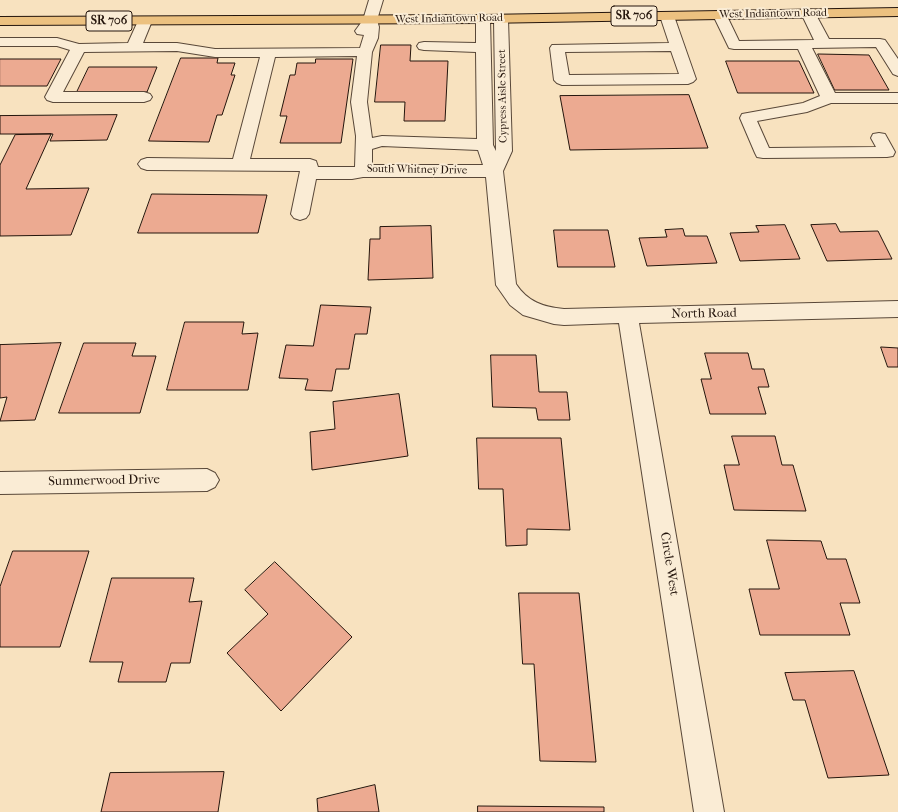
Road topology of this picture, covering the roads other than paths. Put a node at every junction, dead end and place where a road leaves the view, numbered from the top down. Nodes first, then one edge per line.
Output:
1 (376, 0) edge
2 (898, 12) edge
3 (808, 13) junction
4 (720, 15) junction
5 (667, 16) junction
6 (482, 19) junction
7 (501, 19) junction
8 (370, 20) junction
9 (59, 21) junction
10 (145, 21) junction
11 (0, 22) edge
12 (0, 42) edge
13 (46, 42) junction
14 (803, 44) junction
15 (824, 44) junction
16 (424, 46) dead end
17 (677, 47) junction
18 (79, 48) junction
19 (134, 48) junction
20 (484, 48) junction
21 (365, 52) junction
22 (269, 53) junction
23 (898, 71) edge
24 (144, 97) dead end
25 (829, 98) junction
26 (898, 98) edge
27 (879, 138) dead end
28 (485, 145) junction
29 (364, 146) junction
30 (147, 164) dead end
31 (240, 165) junction
32 (363, 171) junction
33 (494, 171) junction
34 (309, 173) junction
35 (300, 214) dead end
36 (514, 298) joint
37 (898, 309) edge
38 (628, 315) junction
39 (207, 480) dead end
40 (0, 483) edge
41 (710, 812) edge

1 - 8 street, South Whitney Drive
2 - 3 main road, West Indiantown Road / SR 706
3 - 4 main road, West Indiantown Road / SR 706
3 - 15 street
4 - 5 main road, West Indiantown Road / SR 706
4 - 14 street
5 - 7 main road, West Indiantown Road / SR 706
5 - 17 street
6 - 7 main road, West Indiantown Road / SR 706
6 - 8 main road, West Indiantown Road / SR 706
6 - 20 street, Cypress Aisle Street
7 - 33 street, Cypress Aisle Street
8 - 10 main road, West Indiantown Road / SR 706
8 - 21 street, South Whitney Drive
9 - 10 main road, West Indiantown Road / SR 706
9 - 11 main road, West Indiantown Road / SR 706
9 - 13 street
10 - 19 street
12 - 13 street
13 - 18 street
14 - 15 street
14 - 25 street
15 - 23 street
16 - 20 street
17 - 17 street
18 - 19 street
18 - 24 street
19 - 22 street
20 - 28 street, Cypress Aisle Street
21 - 22 street
21 - 29 street, South Whitney Drive
22 - 31 street
25 - 26 street
25 - 27 street
28 - 29 street
28 - 33 street, Cypress Aisle Street
29 - 32 street, South Whitney Drive
30 - 31 street
31 - 34 street
32 - 33 street, South Whitney Drive
32 - 34 street
33 - 36 street, Cypress Aisle Street
34 - 35 street
36 - 38 street, North Road
37 - 38 street, North Road
38 - 41 street, Circle West
39 - 40 street, Summerwood Drive

